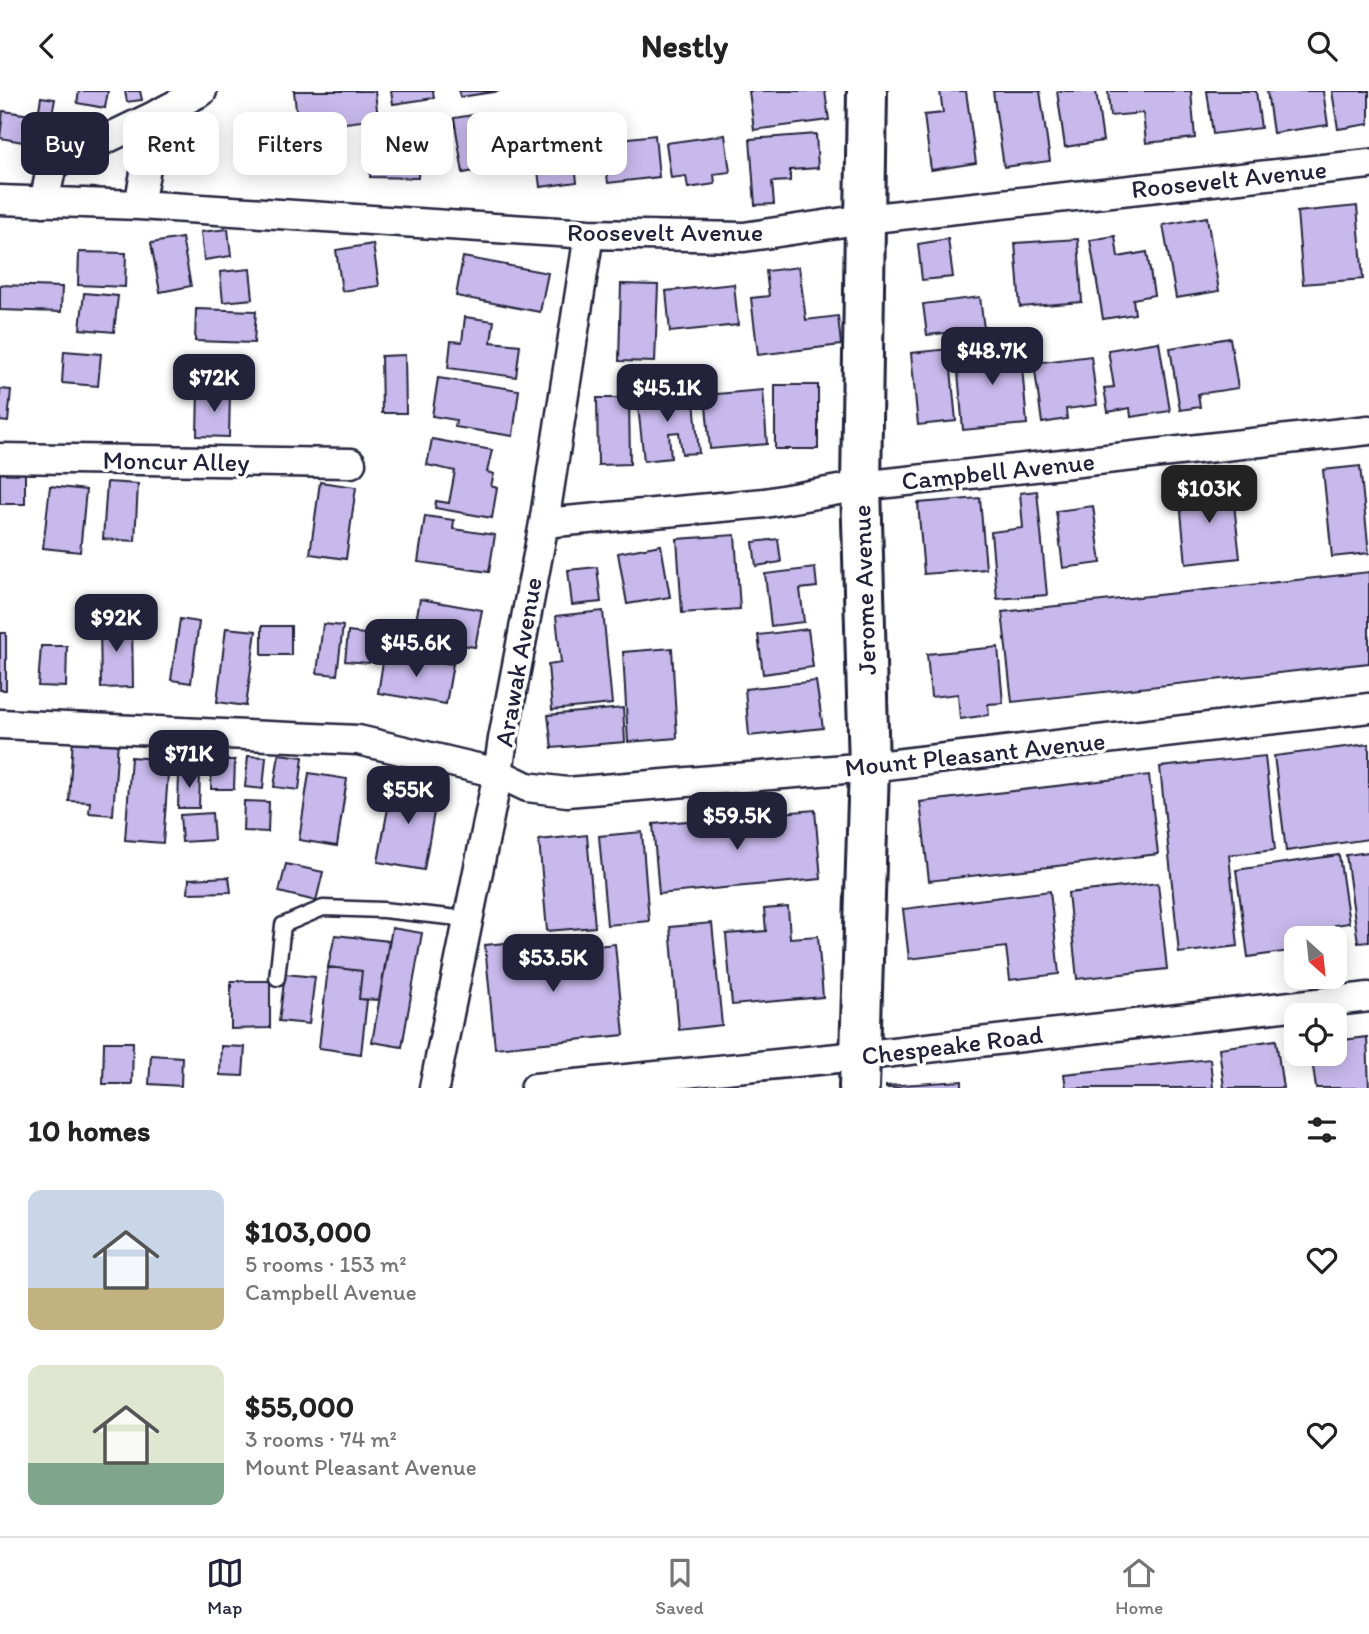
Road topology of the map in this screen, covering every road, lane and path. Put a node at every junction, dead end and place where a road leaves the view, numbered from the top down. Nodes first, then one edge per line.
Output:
1 (202, 91) edge
2 (867, 91) edge
3 (162, 112) edge
4 (123, 131) edge
5 (1369, 164) edge
6 (145, 175) edge
7 (0, 200) edge
8 (44, 202) junction
9 (139, 205) junction
10 (864, 219) junction
11 (589, 234) junction
12 (1369, 430) edge
13 (0, 459) edge
14 (351, 463) dead end
15 (860, 486) junction
16 (544, 523) junction
17 (1369, 708) edge
18 (0, 724) edge
19 (869, 767) junction
20 (498, 773) junction
21 (468, 919) junction
22 (277, 978) dead end
23 (1369, 997) edge
24 (858, 1072) edge
25 (434, 1088) edge
26 (535, 1088) edge

1 - 3 street
2 - 10 street, Jerome Avenue
4 - 8 street
5 - 10 street, Roosevelt Avenue
6 - 9 street
7 - 8 street, Roosevelt Avenue
8 - 9 street, Roosevelt Avenue
9 - 11 street, Roosevelt Avenue
10 - 11 street, Roosevelt Avenue
10 - 15 street, Jerome Avenue
11 - 16 street, Arawak Avenue
12 - 15 street, Campbell Avenue
13 - 14 street, Moncur Alley
15 - 16 street, Campbell Avenue
15 - 19 street, Jerome Avenue
16 - 20 street, Arawak Avenue
17 - 19 street, Mount Pleasant Avenue
18 - 20 street, Mount Pleasant Avenue
19 - 20 street, Mount Pleasant Avenue
19 - 24 street, Jerome Avenue
20 - 21 street, Arawak Avenue
21 - 22 lane
21 - 25 street, Arawak Avenue
23 - 24 street, Chespeake Road
24 - 26 street, Chespeake Road

